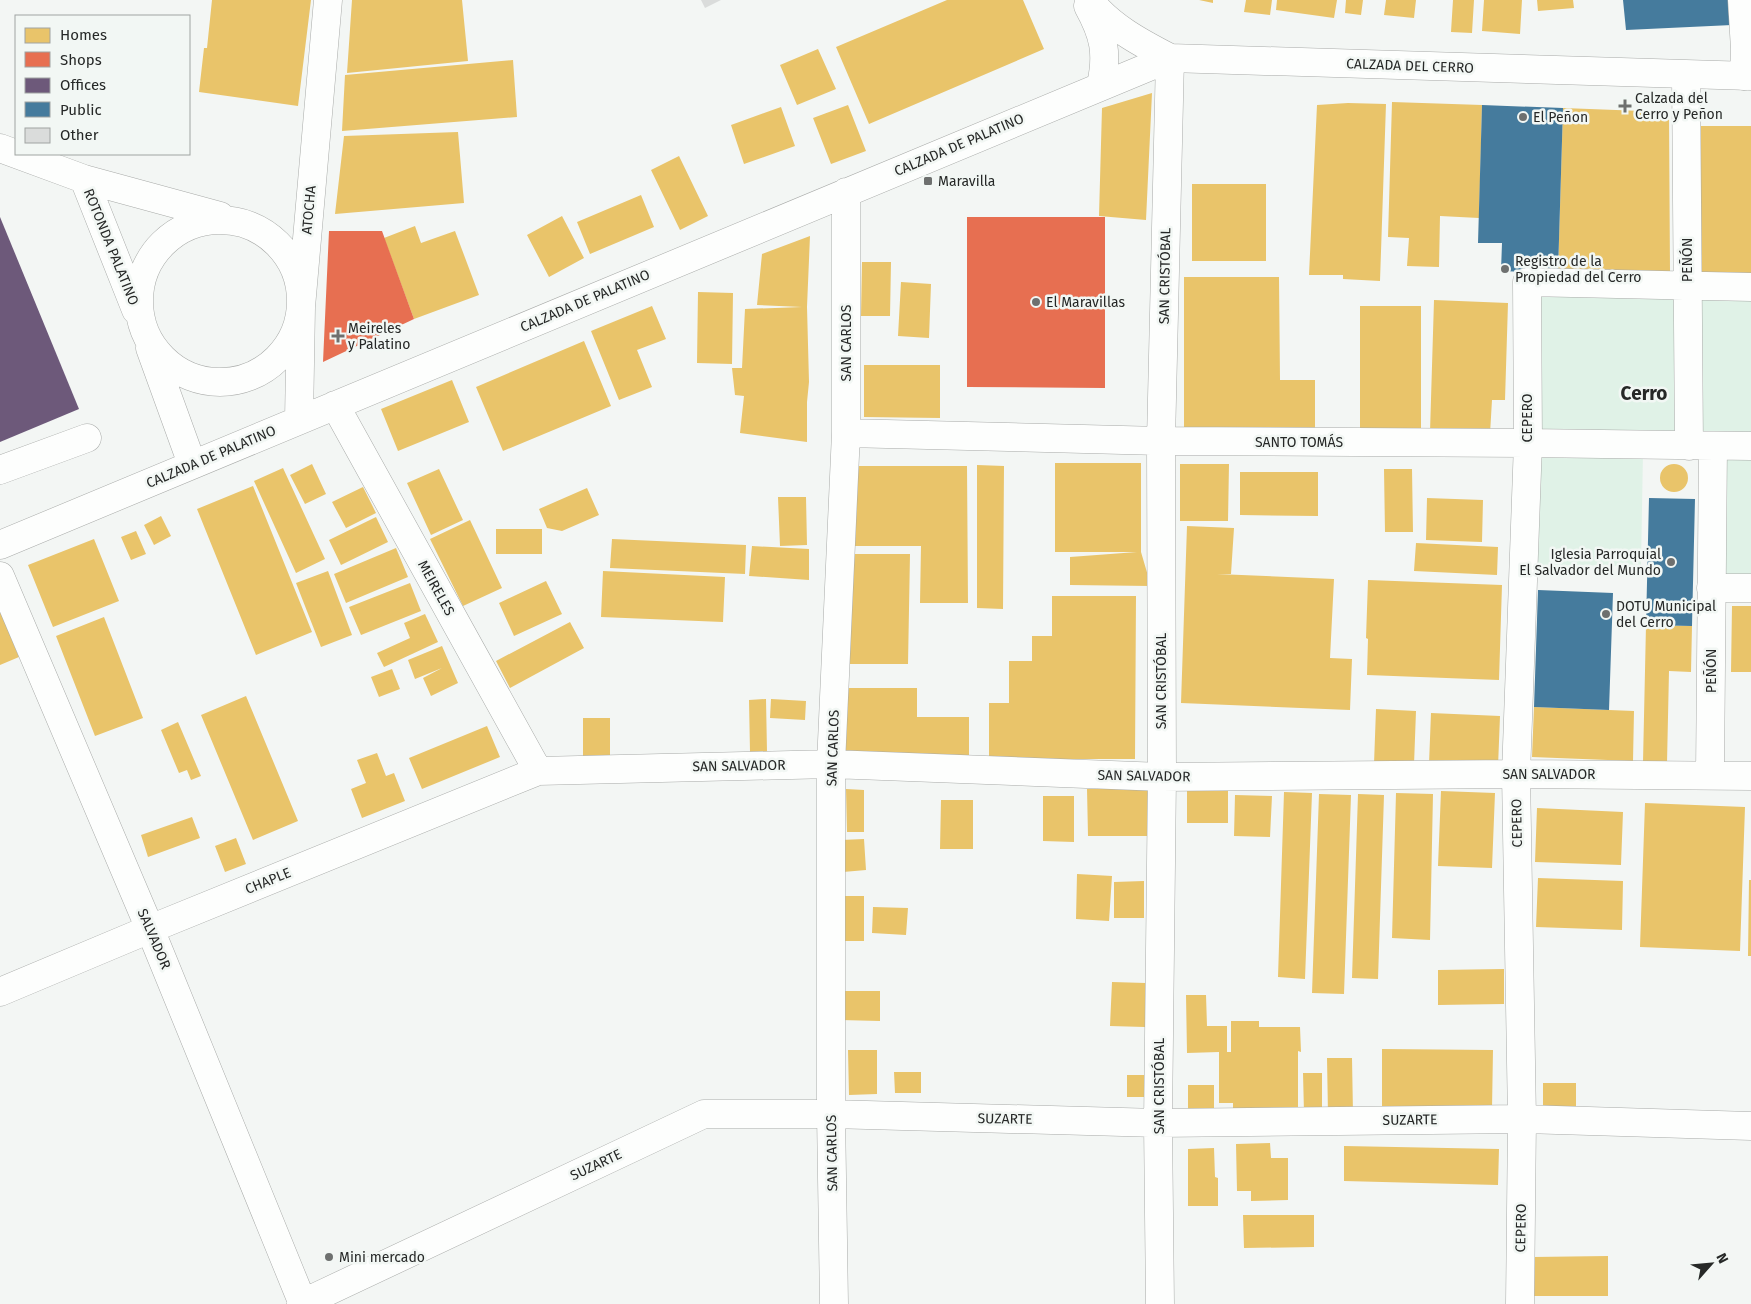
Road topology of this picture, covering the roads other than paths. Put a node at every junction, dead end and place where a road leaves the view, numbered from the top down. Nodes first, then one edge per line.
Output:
1 (328, 0) edge
2 (1084, 0) edge
3 (1089, 0) edge
4 (1742, 0) edge
5 (1170, 58) junction
6 (1686, 75) junction
7 (1748, 76) edge
8 (1102, 85) junction
9 (0, 148) edge
10 (15, 154) edge
11 (19, 155) edge
12 (84, 179) junction
13 (846, 192) junction
14 (239, 221) junction
15 (307, 235) junction
16 (1686, 285) junction
17 (1751, 287) edge
18 (301, 307) junction
19 (142, 326) junction
20 (335, 405) junction
21 (299, 420) junction
22 (846, 433) junction
23 (87, 438) dead end
24 (1161, 441) junction
25 (1528, 443) junction
26 (1701, 446) junction
27 (1751, 446) edge
28 (192, 464) junction
29 (0, 470) edge
30 (0, 545) edge
31 (0, 576) edge
32 (1711, 588) junction
33 (1751, 588) edge
34 (831, 764) junction
35 (538, 771) junction
36 (1516, 774) junction
37 (1710, 775) junction
38 (1751, 776) edge
39 (1162, 777) junction
40 (150, 929) junction
41 (0, 992) edge
42 (831, 1114) junction
43 (1522, 1119) junction
44 (1158, 1123) junction
45 (1751, 1126) edge
46 (302, 1304) edge
47 (834, 1304) edge
48 (1160, 1304) edge
49 (1520, 1304) edge

1 - 15 street, ATOCHA
2 - 8 street
3 - 5 street, CALZADA DEL CERRO
4 - 7 street
5 - 6 street, CALZADA DEL CERRO
5 - 8 street, CALZADA DE PALATINO
5 - 24 street, SAN CRISTÓBAL
6 - 7 street, CALZADA DEL CERRO
6 - 16 street, PEÑÓN
8 - 13 street, CALZADA DE PALATINO
9 - 10 street
11 - 12 street
12 - 14 street, ROTONDA PALATINO
12 - 19 street, ROTONDA PALATINO
13 - 20 street, CALZADA DE PALATINO
13 - 22 street, SAN CARLOS
14 - 15 street, ROTONDA PALATINO
14 - 18 street, ROTONDA PALATINO
14 - 19 street, ROTONDA PALATINO
15 - 18 street, ATOCHA
16 - 17 street
16 - 25 street, CEPERO
16 - 26 street, PEÑÓN
18 - 19 street, ROTONDA PALATINO
18 - 21 street, ATOCHA
19 - 28 street, ROTONDA PALATINO
20 - 21 street, CALZADA DE PALATINO
20 - 35 street, MEIRELES
21 - 28 street, CALZADA DE PALATINO
22 - 24 street, SANTO TOMÁS
22 - 34 street, SAN CARLOS
23 - 29 street
24 - 25 street, SANTO TOMÁS
24 - 39 street, SAN CRISTÓBAL
25 - 26 street, SANTO TOMÁS
25 - 36 street, CEPERO
26 - 27 street, SANTO TOMÁS
26 - 32 street, PEÑÓN
28 - 30 street, CALZADA DE PALATINO
31 - 40 street, SALVADOR
32 - 33 street
32 - 37 street, PEÑÓN
34 - 35 street, SAN SALVADOR
34 - 39 street, SAN SALVADOR
34 - 42 street, SAN CARLOS
35 - 40 street, CHAPLE
36 - 37 street, SAN SALVADOR
36 - 39 street, SAN SALVADOR
36 - 43 street, CEPERO
37 - 38 street, SAN SALVADOR
39 - 44 street, SAN CRISTÓBAL
40 - 41 street, CHAPLE
40 - 46 street, SALVADOR
42 - 44 street, SUZARTE
42 - 46 street, SUZARTE
42 - 47 street, SAN CARLOS
43 - 44 street, SUZARTE
43 - 45 street, SUZARTE
43 - 49 street, CEPERO
44 - 48 street, SAN CRISTÓBAL

